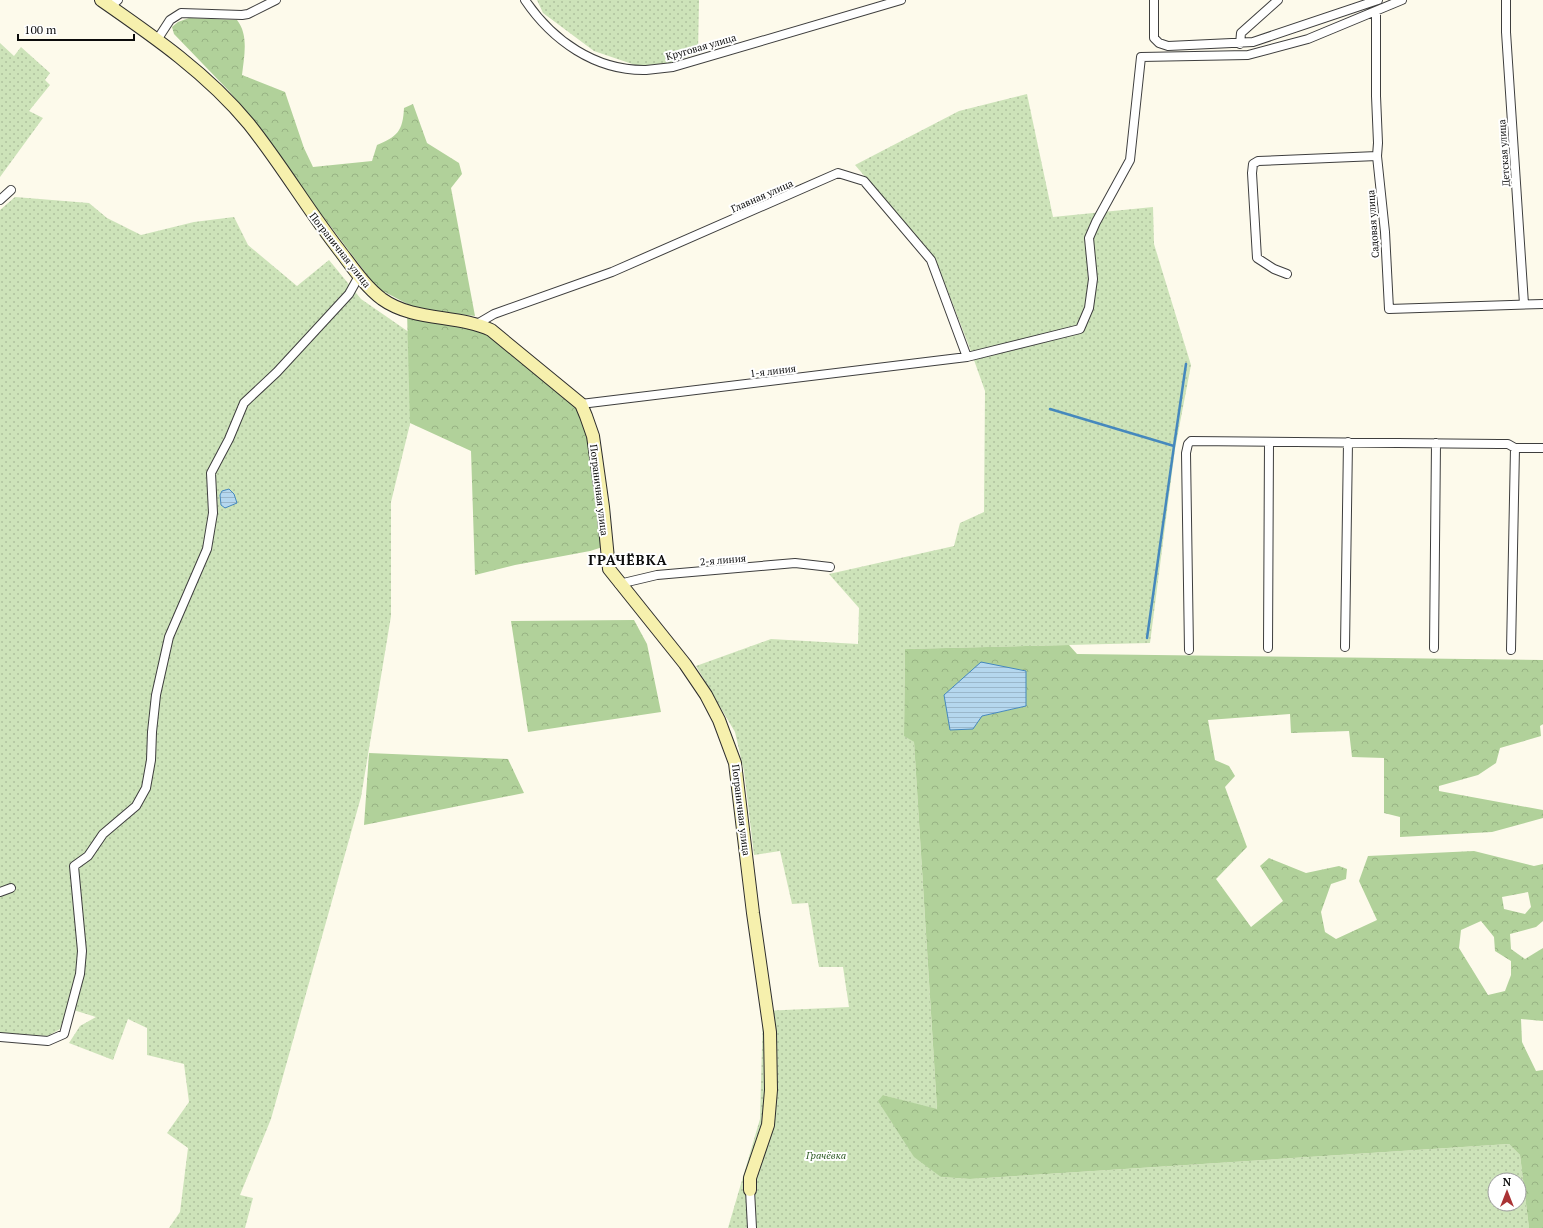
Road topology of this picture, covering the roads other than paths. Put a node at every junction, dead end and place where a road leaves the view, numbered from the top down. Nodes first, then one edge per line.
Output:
1 (276, 0) edge
2 (525, 0) edge
3 (901, 0) edge
4 (1278, 0) edge
5 (1378, 0) edge
6 (1402, 0) edge
7 (1506, 0) edge
8 (110, 2) edge
9 (1155, 2) edge
10 (1376, 12) junction
11 (157, 40) junction
12 (1240, 44) junction
13 (1377, 156) junction
14 (11, 190) dead end
15 (0, 200) edge
16 (1287, 274) dead end
17 (359, 276) junction
18 (1524, 304) junction
19 (1543, 304) edge
20 (477, 324) junction
21 (967, 357) junction
22 (580, 404) junction
23 (1269, 442) junction
24 (1348, 442) junction
25 (1436, 442) junction
26 (1515, 448) junction
27 (1543, 448) edge
28 (830, 567) dead end
29 (619, 584) junction
30 (1345, 647) dead end
31 (1268, 648) dead end
32 (1434, 648) dead end
33 (1189, 650) dead end
34 (1511, 650) dead end
35 (11, 888) dead end
36 (0, 892) edge
37 (0, 1038) edge
38 (750, 1190) joint
39 (752, 1228) edge

1 - 11 street
2 - 3 street, Круговая улица
4 - 12 street
5 - 12 street
6 - 10 street
7 - 18 street, Детская улица
8 - 11 street, Пограничная улица
9 - 12 street
10 - 13 street, Садовая улица
10 - 21 street, 1-я линия
11 - 17 street, Пограничная улица
13 - 16 street
13 - 18 street, Садовая улица
14 - 15 street
17 - 20 street, Пограничная улица
17 - 37 street
18 - 19 street, Садовая улица
20 - 21 street, Главная улица
20 - 22 street, Пограничная улица
21 - 22 street, 1-я линия
22 - 29 street, Пограничная улица
23 - 24 street
23 - 31 street
23 - 33 street
24 - 25 street
24 - 30 street
25 - 26 street
25 - 32 street
26 - 27 street
26 - 34 street
28 - 29 street, 2-я линия
29 - 38 street, Пограничная улица
35 - 36 street
38 - 39 street

